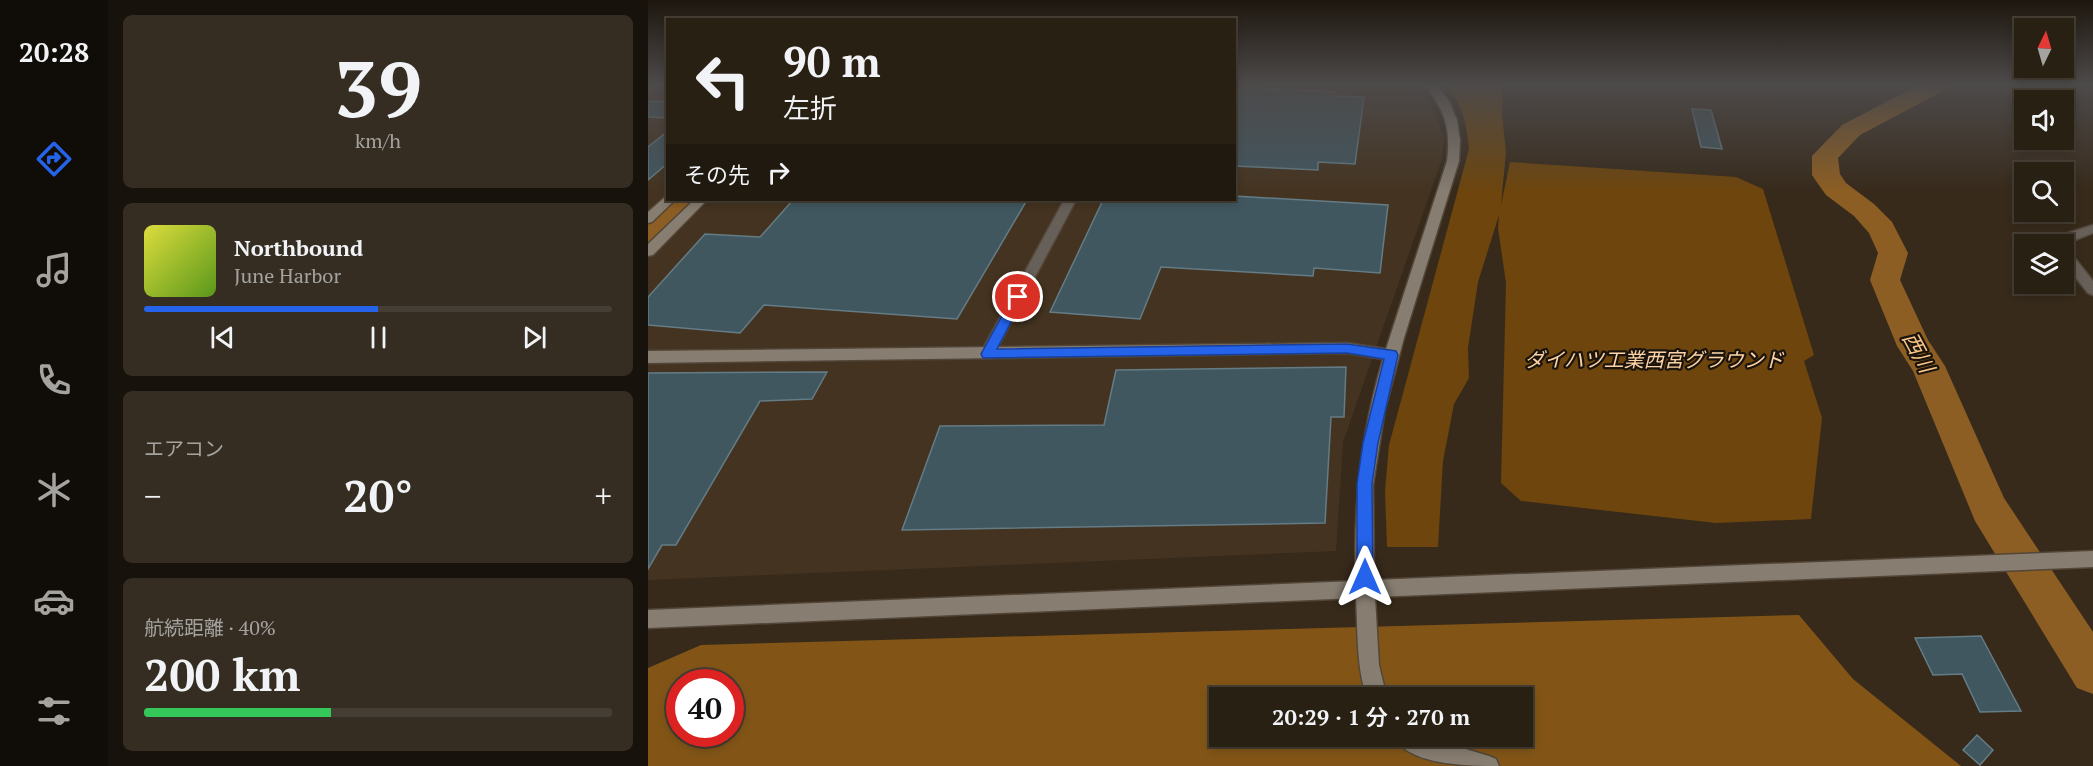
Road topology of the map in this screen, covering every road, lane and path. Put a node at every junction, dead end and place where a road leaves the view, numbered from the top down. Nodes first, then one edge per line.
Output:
1 (1451, 121) edge
2 (668, 201) edge
3 (700, 201) edge
4 (1069, 201) edge
5 (648, 219) edge
6 (2093, 229) edge
7 (2074, 236) edge
8 (648, 252) edge
9 (2074, 266) edge
10 (2093, 290) edge
11 (987, 354) junction
12 (1392, 355) junction
13 (648, 357) edge
14 (2093, 559) edge
15 (1365, 591) junction
16 (648, 619) edge
17 (1375, 687) edge
18 (1422, 747) edge
19 (1489, 766) edge

1 - 12 street
2 - 5 street
3 - 8 street
4 - 11 street
6 - 7 street
9 - 10 street
11 - 12 street
11 - 13 street
12 - 15 street
14 - 15 street
15 - 16 street
15 - 17 street
18 - 19 street

